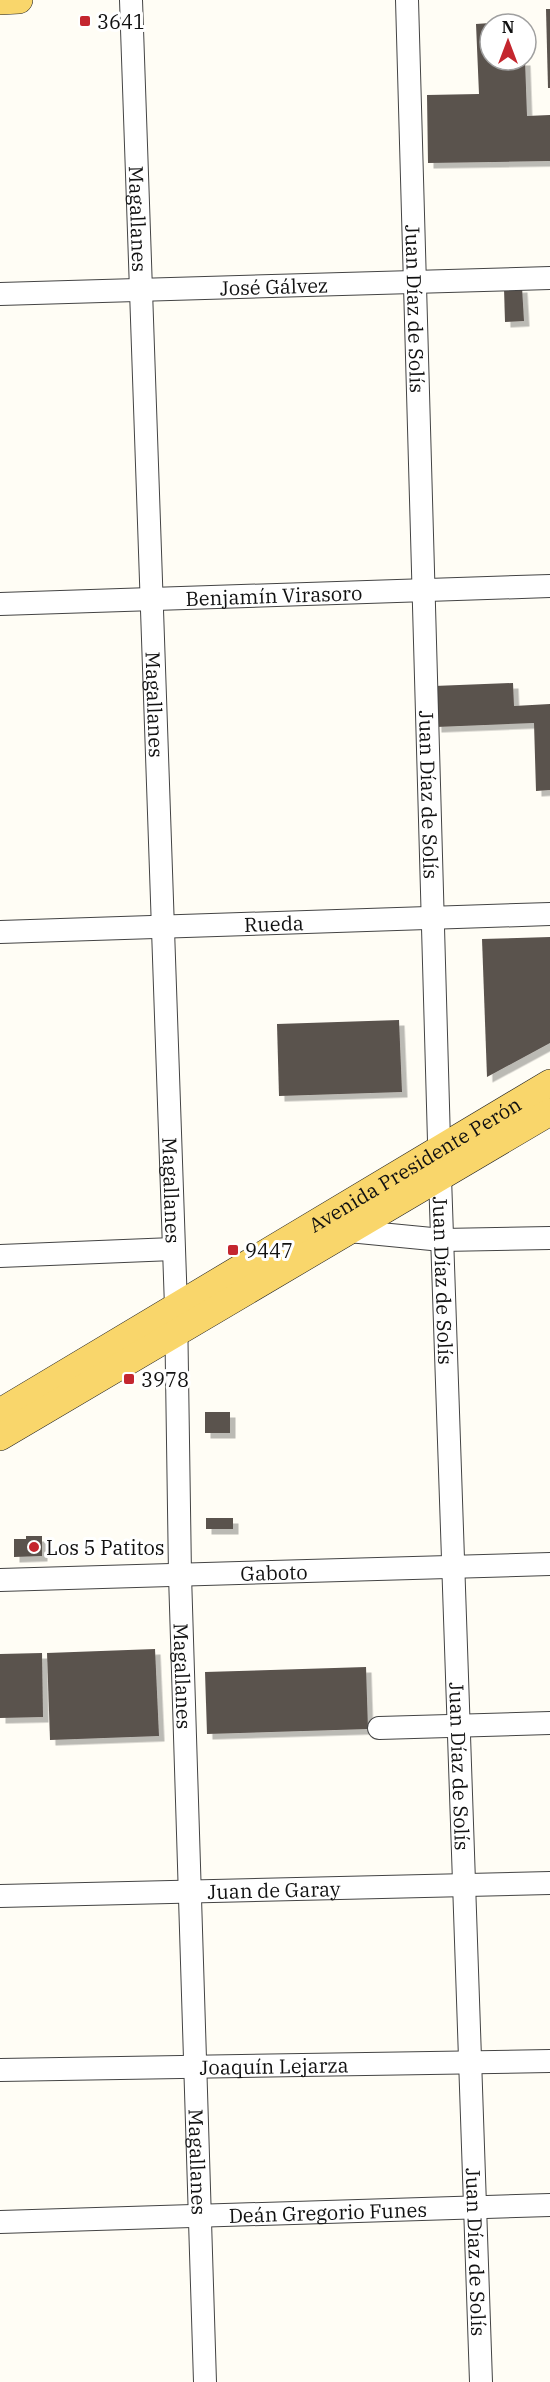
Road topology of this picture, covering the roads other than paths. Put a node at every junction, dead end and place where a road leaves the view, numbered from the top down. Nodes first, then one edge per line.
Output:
1 (19, 0) edge
2 (131, 0) edge
3 (407, 0) edge
4 (0, 1) edge
5 (550, 278) edge
6 (415, 282) junction
7 (141, 290) junction
8 (0, 294) edge
9 (550, 586) edge
10 (423, 590) junction
11 (151, 599) junction
12 (0, 604) edge
13 (550, 914) edge
14 (433, 918) junction
15 (162, 926) junction
16 (0, 932) edge
17 (550, 1083) edge
18 (550, 1112) edge
19 (440, 1149) junction
20 (440, 1177) junction
21 (349, 1231) junction
22 (550, 1238) edge
23 (442, 1240) junction
24 (173, 1250) junction
25 (0, 1256) edge
26 (176, 1307) junction
27 (176, 1334) junction
28 (0, 1412) edge
29 (0, 1437) edge
30 (550, 1564) edge
31 (453, 1567) junction
32 (180, 1575) junction
33 (0, 1580) edge
34 (550, 1723) edge
35 (459, 1725) junction
36 (379, 1728) dead end
37 (550, 1883) edge
38 (464, 1885) junction
39 (189, 1892) junction
40 (0, 1896) edge
41 (550, 2061) edge
42 (471, 2063) junction
43 (195, 2067) junction
44 (0, 2070) edge
45 (550, 2205) edge
46 (475, 2207) junction
47 (200, 2216) junction
48 (0, 2222) edge
49 (205, 2382) edge
50 (481, 2382) edge

1 - 4 main road
2 - 7 street, Magallanes
3 - 6 street, Juan Díaz de Solís
5 - 6 street, José Gálvez
6 - 7 street, José Gálvez
6 - 10 street, Juan Díaz de Solís
7 - 8 street, José Gálvez
7 - 11 street, Magallanes
9 - 10 street, Benjamín Virasoro
10 - 11 street, Benjamín Virasoro
10 - 14 street, Juan Díaz de Solís
11 - 12 street, Benjamín Virasoro
11 - 15 street, Magallanes
13 - 14 street, Rueda
14 - 15 street, Rueda
14 - 19 street, Juan Díaz de Solís
15 - 16 street, Rueda
15 - 24 street, Magallanes
17 - 19 main road, Avenida Presidente Perón
18 - 20 main road, Avenida Presidente Perón
19 - 20 street, Juan Díaz de Solís
19 - 26 main road, Avenida Presidente Perón
20 - 21 main road, Avenida Presidente Perón
20 - 23 street, Juan Díaz de Solís
21 - 23 street
21 - 27 main road, Avenida Presidente Perón
22 - 23 street
23 - 31 street, Juan Díaz de Solís
24 - 25 street
24 - 26 street, Magallanes
26 - 27 street, Magallanes
26 - 28 main road, Avenida Presidente Perón
27 - 29 main road, Avenida Presidente Perón
27 - 32 street, Magallanes
30 - 31 street, Gaboto
31 - 32 street, Gaboto
31 - 35 street, Juan Díaz de Solís
32 - 33 street, Gaboto
32 - 39 street, Magallanes
34 - 35 street
35 - 36 street
35 - 38 street, Juan Díaz de Solís
37 - 38 street, Juan de Garay
38 - 39 street, Juan de Garay
38 - 42 street, Juan Díaz de Solís
39 - 40 street, Juan de Garay
39 - 43 street, Magallanes
41 - 42 street, Joaquín Lejarza
42 - 43 street, Joaquín Lejarza
42 - 46 street, Juan Díaz de Solís
43 - 44 street, Joaquín Lejarza
43 - 47 street, Magallanes
45 - 46 street, Deán Gregorio Funes
46 - 47 street, Deán Gregorio Funes
46 - 50 street, Juan Díaz de Solís
47 - 48 street, Deán Gregorio Funes
47 - 49 street, Magallanes

